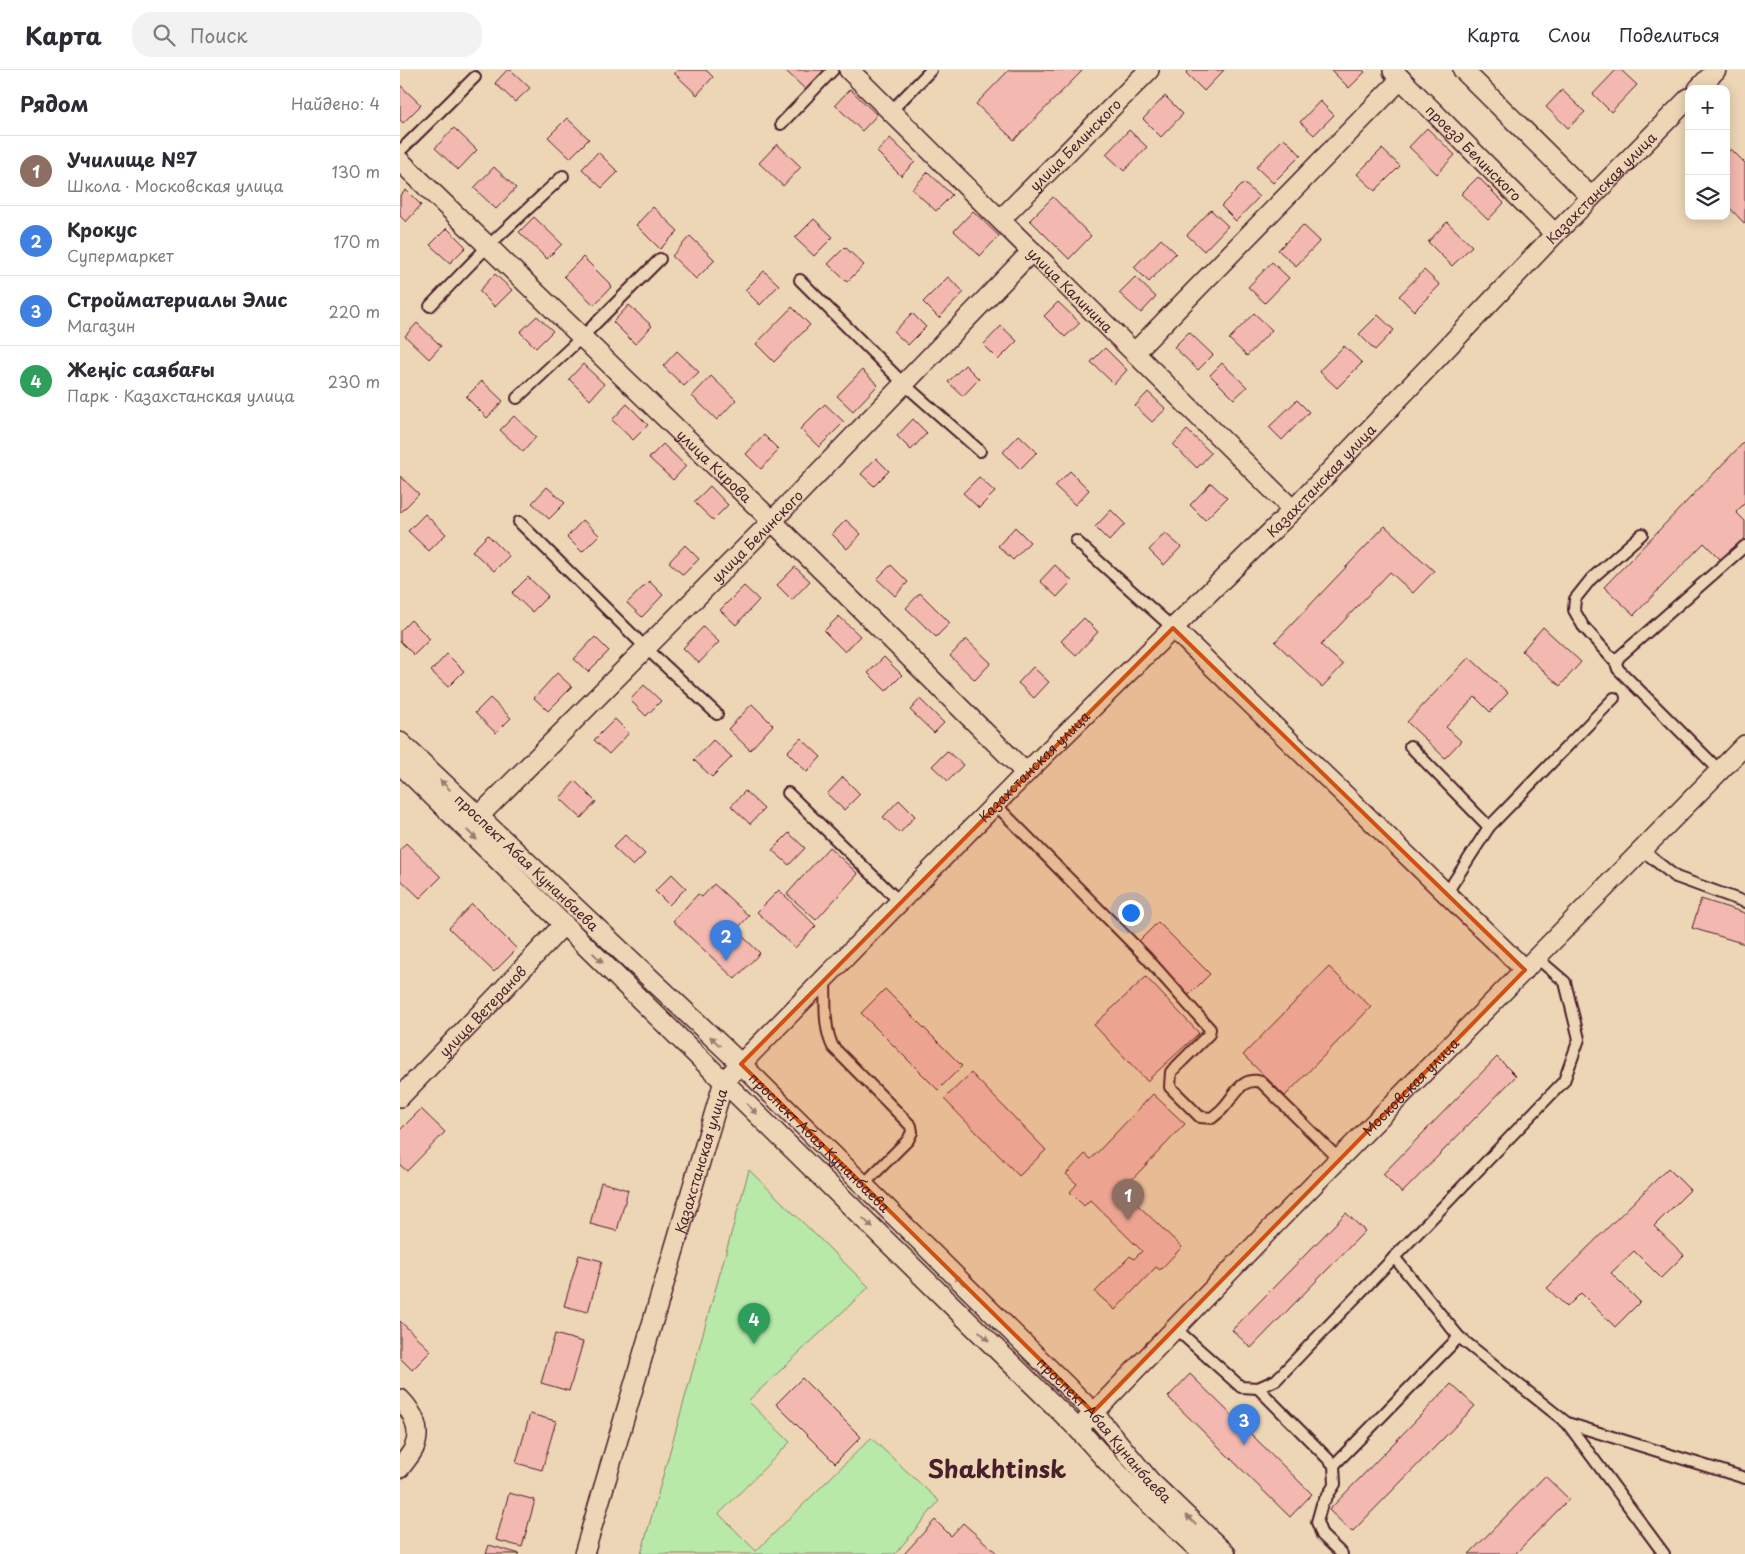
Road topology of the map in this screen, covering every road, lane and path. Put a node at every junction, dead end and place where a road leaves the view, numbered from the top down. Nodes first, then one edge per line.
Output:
1 (833, 70) edge
2 (849, 70) edge
3 (931, 70) edge
4 (1149, 70) edge
5 (1464, 70) edge
6 (1716, 70) edge
7 (1397, 74) edge
8 (475, 77) dead end
9 (1702, 85) edge
10 (1685, 102) edge
11 (891, 111) junction
12 (781, 124) dead end
13 (400, 151) edge
14 (400, 161) edge
15 (563, 176) dead end
16 (1591, 197) junction
17 (1001, 219) junction
18 (1555, 234) junction
19 (488, 246) junction
20 (1032, 251) junction
21 (660, 259) dead end
22 (800, 280) dead end
23 (430, 306) dead end
24 (582, 337) junction
25 (1135, 352) junction
26 (904, 384) junction
27 (517, 398) dead end
28 (980, 451) dead end
29 (1293, 510) junction
30 (772, 520) junction
31 (519, 522) dead end
32 (1642, 534) dead end
33 (1076, 542) dead end
34 (1745, 546) edge
35 (1173, 628) junction
36 (646, 648) junction
37 (1616, 663) junction
38 (1614, 698) dead end
39 (717, 714) dead end
40 (400, 742) edge
41 (1745, 745) edge
42 (1410, 746) dead end
43 (1720, 771) junction
44 (1026, 773) junction
45 (404, 774) edge
46 (788, 793) dead end
47 (995, 804) junction
48 (478, 817) junction
49 (1489, 827) junction
50 (1642, 850) junction
51 (1446, 894) junction
52 (900, 902) junction
53 (1745, 902) edge
54 (564, 924) junction
55 (1531, 964) junction
56 (825, 979) junction
57 (741, 1064) junction
58 (724, 1081) junction
59 (400, 1097) edge
60 (1340, 1159) junction
61 (863, 1185) junction
62 (1394, 1257) junction
63 (1175, 1328) junction
64 (1459, 1338) junction
65 (1258, 1388) junction
66 (400, 1399) edge
67 (1093, 1412) junction
68 (1567, 1423) junction
69 (1078, 1428) junction
70 (1334, 1466) junction
71 (400, 1468) edge
72 (1745, 1478) edge
73 (584, 1554) edge
74 (1203, 1554) edge
75 (1226, 1554) edge
76 (1342, 1554) edge
77 (1664, 1554) edge

1 - 12 lane
2 - 11 street, улица Калинина
3 - 11 lane
4 - 17 street, улица Белинского
5 - 16 street
6 - 9 street
7 - 18 street, проезд Белинского
7 - 25 street
8 - 13 lane
10 - 16 street, Казахстанская улица
11 - 17 street, улица Калинина
14 - 19 street, улица Кирова
15 - 19 lane
16 - 18 street, Казахстанская улица
17 - 20 street, улица Калинина
18 - 29 street, Казахстанская улица
19 - 23 lane
19 - 24 street, улица Кирова
20 - 25 street, улица Калинина
20 - 26 street, улица Белинского
21 - 24 lane
22 - 26 lane
24 - 27 lane
24 - 30 street, улица Кирова
25 - 29 street, улица Калинина
26 - 28 lane
26 - 30 street, улица Белинского
29 - 35 street, Казахстанская улица
30 - 36 street, улица Белинского
30 - 44 street, улица Кирова
31 - 36 lane
32 - 37 lane
33 - 35 lane
34 - 37 lane
35 - 44 street, Казахстанская улица
35 - 51 street
36 - 39 lane
36 - 48 street, улица Белинского
37 - 43 lane
38 - 49 lane
48 -> 40 street, проспект Абая Кунанбаева
41 - 43 street, Московская улица
42 - 49 lane
43 - 50 street, Московская улица
44 - 47 street, Казахстанская улица
45 -> 54 street, проспект Абая Кунанбаева
46 - 52 lane
47 - 52 street, Казахстанская улица
47 - 60 lane
57 -> 48 street, проспект Абая Кунанбаева
49 - 51 lane
50 - 53 lane
50 - 55 street, Московская улица
51 - 55 street
52 - 56 street, Казахстанская улица
54 -> 58 street, проспект Абая Кунанбаева
54 - 59 street, улица Ветеранов
55 - 60 street, Московская улица
55 - 62 lane
56 - 57 street, Казахстанская улица
56 - 61 lane
57 - 58 street, Казахстанская улица
57 - 61 street, проспект Абая Кунанбаева
58 -> 69 street, проспект Абая Кунанбаева
58 - 73 street, Казахстанская улица
60 - 63 street, Московская улица
67 -> 61 street, проспект Абая Кунанбаева
62 - 64 lane
62 - 65 lane
63 - 65 lane
63 - 67 street, Московская улица
64 - 68 lane
64 - 70 lane
65 - 70 lane
66 - 71 street
67 - 69 street, Московская улица
75 -> 67 street, проспект Абая Кунанбаева
68 - 72 lane
68 - 77 lane
69 - 74 street, проспект Абая Кунанбаева
70 - 76 lane

